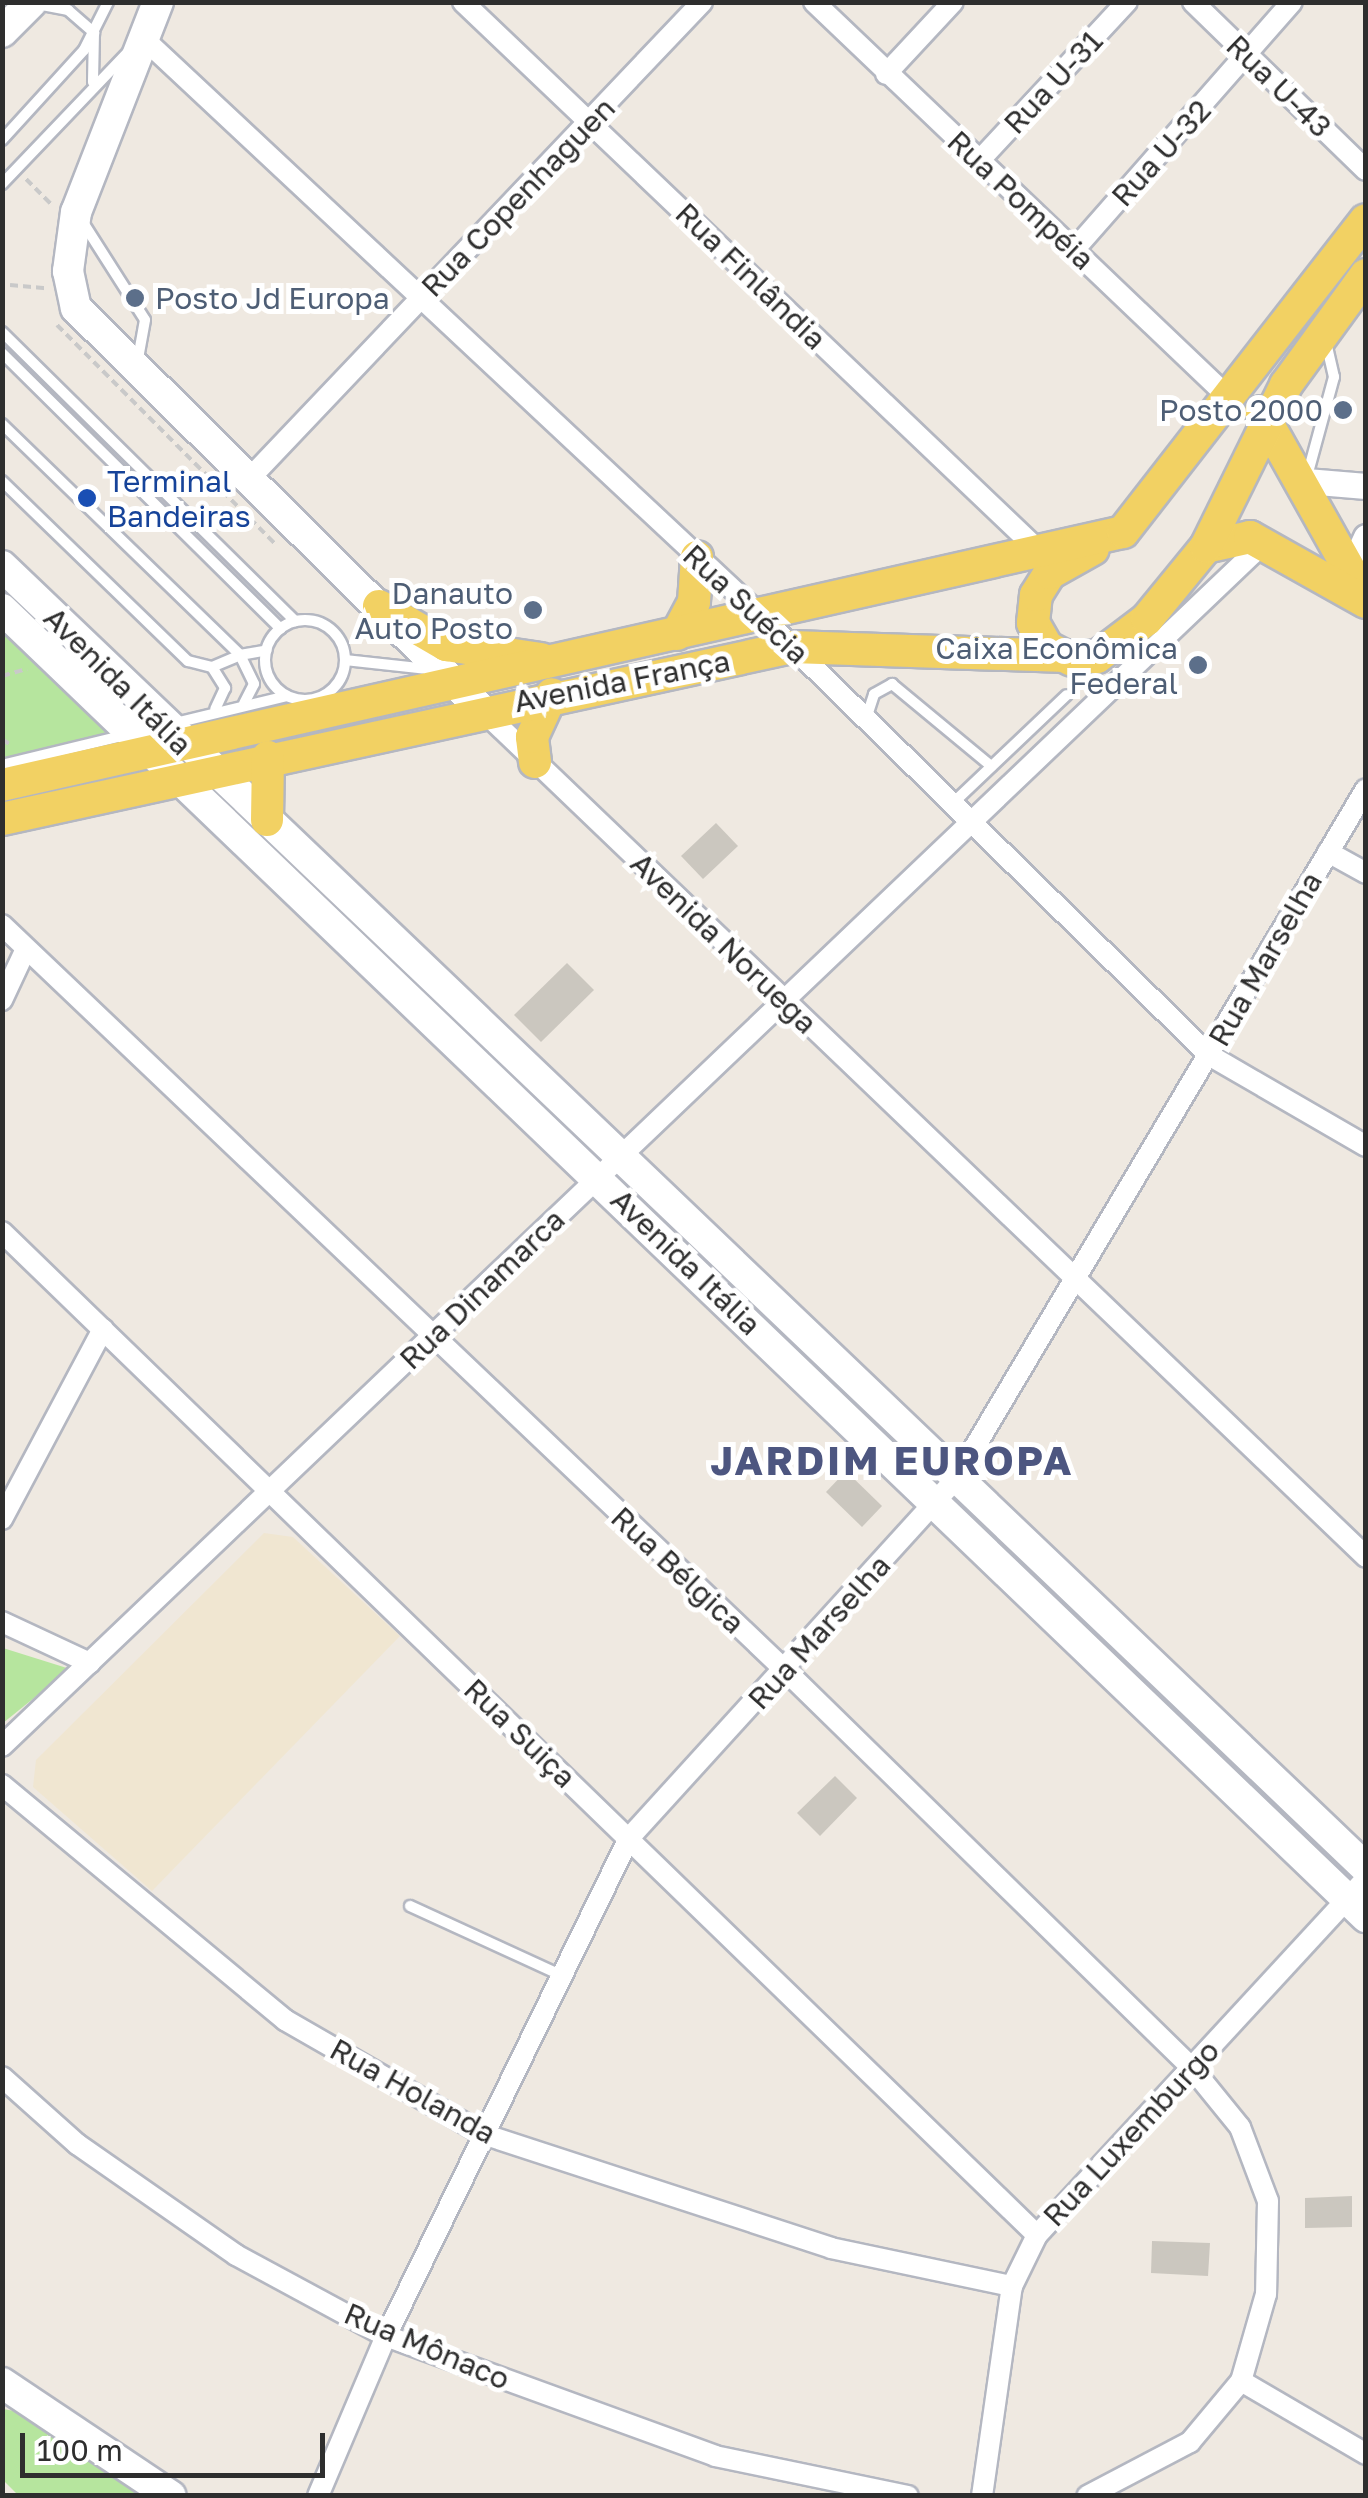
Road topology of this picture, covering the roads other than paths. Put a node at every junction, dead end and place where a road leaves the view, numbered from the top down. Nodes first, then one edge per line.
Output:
1 (108, 2) edge
2 (158, 2) edge
3 (463, 2) edge
4 (702, 2) edge
5 (814, 2) edge
6 (952, 2) edge
7 (1127, 2) edge
8 (1193, 2) edge
9 (1292, 2) edge
10 (17, 12) edge
11 (94, 33) junction
12 (143, 38) junction
13 (1248, 55) junction
14 (886, 74) junction
15 (93, 83) junction
16 (590, 123) junction
17 (2, 140) edge
18 (979, 160) junction
19 (1366, 170) edge
20 (2, 184) edge
21 (67, 212) junction
22 (1366, 220) edge
23 (1074, 250) junction
24 (1366, 274) edge
25 (422, 298) junction
26 (1322, 330) junction
27 (2, 332) edge
28 (2, 353) edge
29 (136, 369) junction
30 (1228, 397) junction
31 (2, 424) edge
32 (1266, 428) junction
33 (251, 478) junction
34 (2, 481) edge
35 (1306, 482) junction
36 (1366, 486) edge
37 (1122, 532) junction
38 (1264, 542) junction
39 (1206, 547) junction
40 (1038, 550) junction
41 (1359, 551) edge
42 (697, 557) junction
43 (2, 566) edge
44 (1366, 600) edge
45 (379, 606) junction
46 (2, 609) edge
47 (758, 613) junction
48 (295, 621) junction
49 (281, 629) junction
50 (677, 634) junction
51 (792, 647) junction
52 (267, 650) junction
53 (240, 655) junction
54 (346, 660) junction
55 (1072, 660) junction
56 (565, 661) junction
57 (212, 667) junction
58 (462, 689) junction
59 (552, 694) junction
60 (1066, 695) dead end
61 (287, 696) junction
62 (244, 704) junction
63 (214, 710) junction
64 (866, 719) junction
65 (1020, 739) junction
66 (158, 746) junction
67 (1035, 755) junction
68 (268, 757) junction
69 (535, 762) junction
70 (2, 764) edge
71 (991, 766) junction
72 (207, 770) junction
73 (2, 785) edge
74 (1366, 788) edge
75 (951, 804) junction
76 (2, 820) edge
77 (267, 820) junction
78 (966, 820) junction
79 (1328, 852) junction
80 (1366, 873) edge
81 (2, 925) edge
82 (25, 951) junction
83 (782, 999) junction
84 (2, 1000) edge
85 (1209, 1055) junction
86 (1366, 1146) edge
87 (621, 1155) junction
88 (598, 1177) junction
89 (2, 1232) edge
90 (1077, 1281) junction
91 (103, 1330) junction
92 (432, 1338) junction
93 (957, 1477) junction
94 (270, 1491) junction
95 (935, 1502) junction
96 (2, 1519) edge
97 (1364, 1551) edge
98 (2, 1622) edge
99 (90, 1664) junction
100 (786, 1672) junction
101 (2, 1746) edge
102 (2, 1785) edge
103 (629, 1838) junction
104 (1366, 1868) edge
105 (1359, 1898) edge
106 (410, 1906) dead end
107 (561, 1975) junction
108 (1192, 2068) junction
109 (2, 2077) edge
110 (483, 2134) junction
111 (1037, 2235) junction
112 (1012, 2286) junction
113 (386, 2336) junction
114 (1241, 2381) junction
115 (6, 2390) edge
116 (1366, 2454) edge
117 (172, 2496) edge
118 (318, 2496) edge
119 (908, 2496) edge
120 (982, 2496) edge
121 (1087, 2496) edge

1 - 11 lane
2 - 12 main road
3 - 16 street, Rua Finlândia
4 - 16 street, Rua Copenhaguen
5 - 14 street, Rua Pompéia
6 - 14 street
7 - 18 street, Rua U-31
8 - 13 street, Rua U-43
9 - 13 street, Rua U-32
10 - 11 lane
11 - 15 lane
11 - 17 lane
12 - 15 lane
12 - 21 main road
12 - 25 street, Rua Suécia
13 - 19 street, Rua U-43
13 - 23 street, Rua U-32
14 - 18 street, Rua Pompéia
15 - 20 lane
16 - 25 street, Rua Copenhaguen
16 - 40 street, Rua Finlândia
18 - 23 street, Rua Pompéia
21 - 29 main road, Avenida Noruega
21 - 29 lane
22 - 30 main road
23 - 30 street, Rua Pompéia
24 - 26 main road, Avenida França
25 - 33 street, Rua Copenhaguen
25 - 42 street, Rua Suécia
26 - 32 main road, Avenida França
26 - 35 lane
27 - 48 lane
28 - 49 lane
29 - 33 main road, Avenida Noruega
30 - 32 main road
30 - 37 main road
31 - 53 lane
32 - 35 main road
32 - 39 main road, Avenida França
33 - 45 main road, Avenida Noruega
34 - 57 lane
35 - 36 street
35 - 41 main road
37 - 40 main road, Avenida França
37 - 55 main road
38 - 39 main road
38 - 44 main road
38 - 67 street, Rua Dinamarca
39 - 55 main road, Avenida França
40 - 47 main road, Avenida França
41 - 44 main road
42 - 47 street, Rua Suécia
42 - 50 main road
43 - 66 main road, Avenida Itália
45 - 56 main road
45 - 58 main road, Avenida Noruega
46 - 66 main road, Avenida Itália
47 - 50 main road, Avenida França
47 - 51 street, Rua Suécia
48 - 49 lane
48 - 54 lane
49 - 52 lane
50 - 56 main road, Avenida França
51 - 55 main road, Avenida França
51 - 59 main road, Avenida França
51 - 64 street, Rua Suécia
52 - 53 lane
52 - 61 lane
53 - 57 lane
53 - 62 lane
54 - 58 lane
54 - 61 lane
56 - 58 main road, Avenida França
57 - 63 lane
58 - 59 main road, Avenida França
58 - 66 main road, Avenida França
58 - 68 main road, Avenida França
58 - 69 street, Avenida Noruega
59 - 69 main road
60 - 65 lane
61 - 62 lane
62 - 63 lane
63 - 66 lane
64 - 71 lane
64 - 75 street, Rua Suécia
65 - 67 lane
65 - 71 lane
66 - 70 lane
66 - 72 main road, Avenida França
66 - 73 main road, Avenida França
66 - 76 main road, Avenida França
66 - 88 main road, Avenida Itália
67 - 78 street, Rua Dinamarca
68 - 72 main road, Avenida França
68 - 77 main road
69 - 83 street, Avenida Noruega
71 - 75 lane
72 - 77 main road, Avenida Itália
74 - 79 street, Rua Marselha
75 - 78 street, Rua Suécia
77 - 87 main road, Avenida Itália
78 - 83 street, Rua Dinamarca
78 - 85 street, Rua Suécia
79 - 80 street
79 - 85 street, Rua Marselha
81 - 82 street, Rua Bélgica
82 - 84 street
82 - 92 street, Rua Bélgica
83 - 87 street, Rua Dinamarca
83 - 90 street, Avenida Noruega
85 - 86 street, Rua Suécia
85 - 90 street, Rua Marselha
87 - 88 street, Rua Dinamarca
87 - 93 main road, Avenida Itália
88 - 92 street, Rua Dinamarca
88 - 95 main road, Avenida Itália
89 - 91 street, Rua Suiça
90 - 93 street, Rua Marselha
90 - 97 street, Avenida Noruega
91 - 94 street, Rua Suiça
91 - 96 street
92 - 94 street, Rua Dinamarca
92 - 100 street, Rua Bélgica
93 - 95 street, Rua Marselha
93 - 104 main road, Avenida Itália
94 - 99 street, Rua Dinamarca
94 - 103 street, Rua Suiça
95 - 100 street, Rua Marselha
95 - 105 main road, Avenida Itália
98 - 99 street
99 - 101 street, Rua Dinamarca
100 - 103 street, Rua Marselha
100 - 108 street, Rua Bélgica
102 - 110 street, Rua Holanda
103 - 107 street, Rua Marselha
103 - 111 street, Rua Suiça
105 - 108 street, Rua Luxemburgo
106 - 107 lane
107 - 110 street, Rua Marselha
108 - 111 street, Rua Luxemburgo
108 - 114 street, Rua Bélgica
109 - 113 street, Rua Mônaco
110 - 112 street, Rua Holanda
110 - 113 street, Rua Marselha
111 - 112 street, Rua Luxemburgo
112 - 120 street, Rua Luxemburgo
113 - 118 street, Rua Marselha
113 - 119 street, Rua Mônaco
114 - 116 street
114 - 121 street
115 - 117 main road

